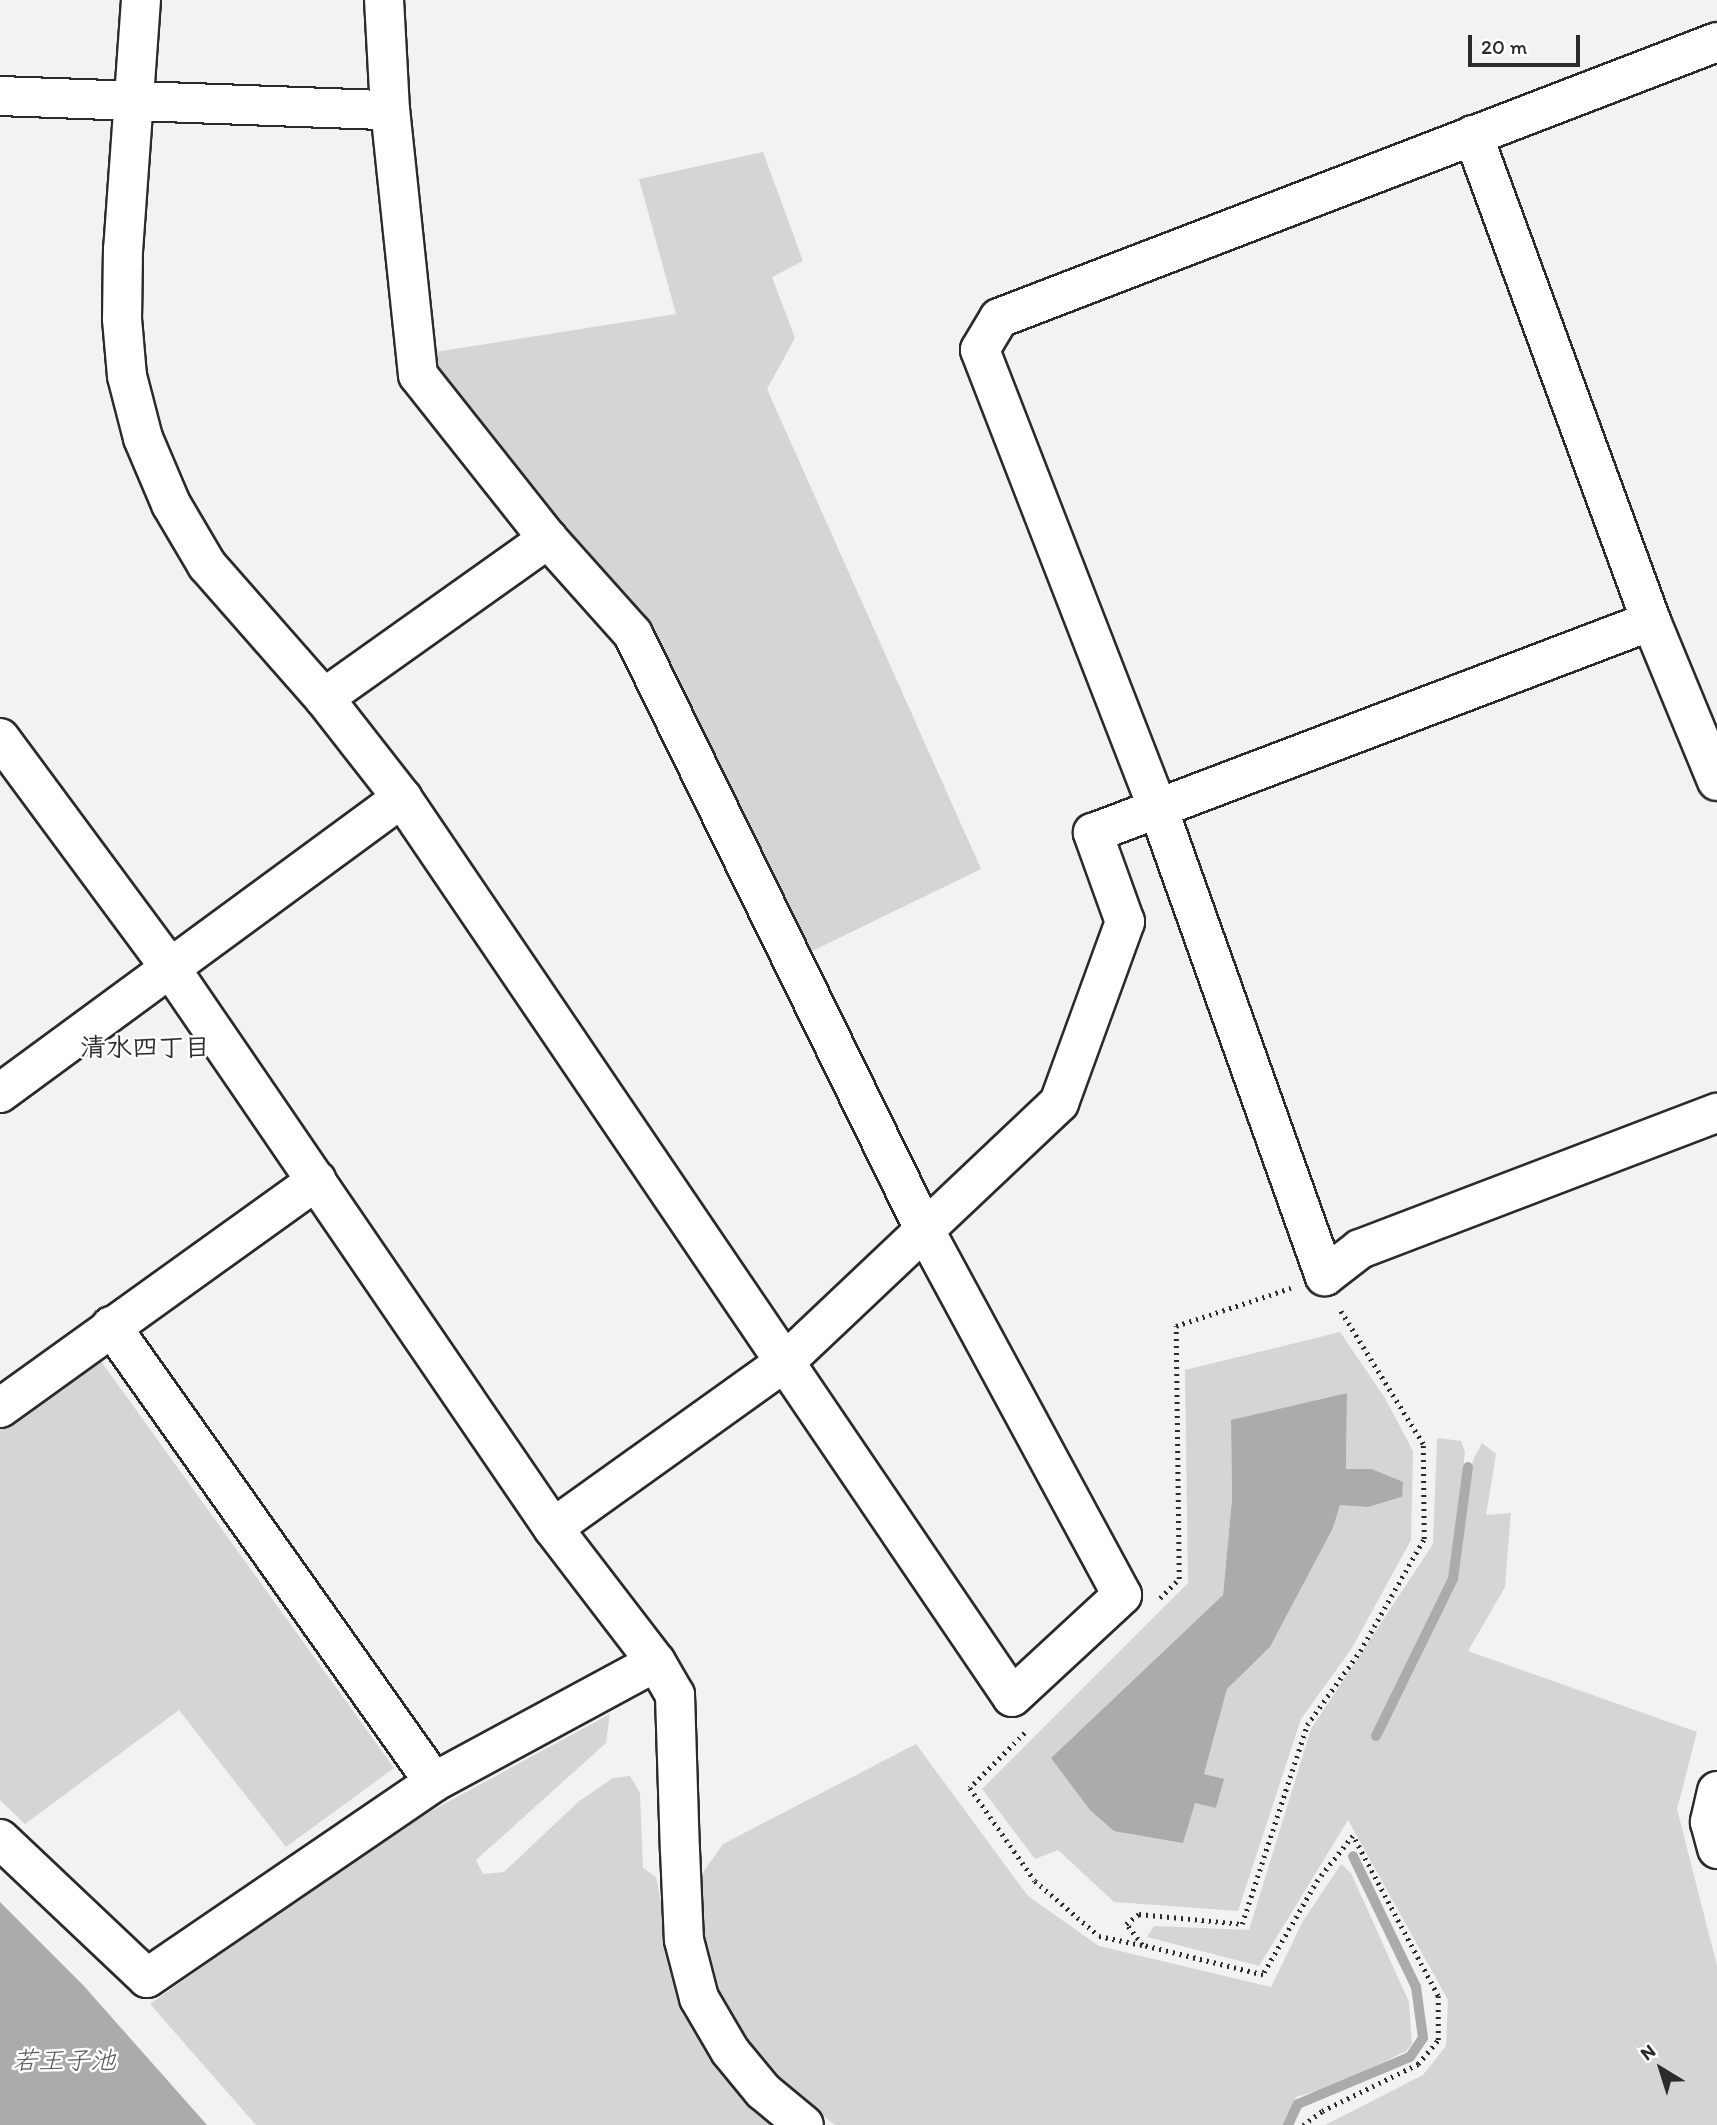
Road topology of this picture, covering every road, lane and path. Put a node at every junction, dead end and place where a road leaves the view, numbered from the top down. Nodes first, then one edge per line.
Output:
1 (141, 0) edge
2 (384, 0) edge
3 (1717, 42) edge
4 (0, 96) edge
5 (135, 101) junction
6 (390, 110) junction
7 (1473, 135) junction
8 (548, 539) junction
9 (1651, 621) junction
10 (324, 698) junction
11 (4, 753) edge
12 (1717, 781) edge
13 (402, 798) junction
14 (1158, 808) junction
15 (172, 969) junction
16 (0, 1093) edge
17 (1717, 1114) edge
18 (317, 1180) junction
19 (926, 1233) junction
20 (1325, 1276) junction
21 (111, 1326) junction
22 (785, 1362) junction
23 (0, 1408) edge
24 (553, 1528) junction
25 (656, 1662) junction
26 (434, 1782) junction
27 (1717, 1791) edge
28 (0, 1839) edge
29 (1717, 1849) edge
30 (804, 2125) edge
31 (1303, 2125) edge

1 - 5 street
2 - 6 street
3 - 7 street
4 - 5 street
5 - 6 street
5 - 10 street
6 - 8 street
7 - 9 street
7 - 14 street
8 - 10 street
8 - 19 street
9 - 12 street
9 - 14 street
10 - 13 street
11 - 15 street
13 - 15 street
13 - 22 street
14 - 19 street
14 - 20 street
15 - 16 street
15 - 18 street
17 - 20 street
18 - 21 street
18 - 24 street
19 - 22 street
19 - 22 street
20 - 31 path
21 - 23 street
21 - 26 street
22 - 24 street
24 - 25 street
25 - 26 street
25 - 30 street
26 - 28 street
27 - 29 street

